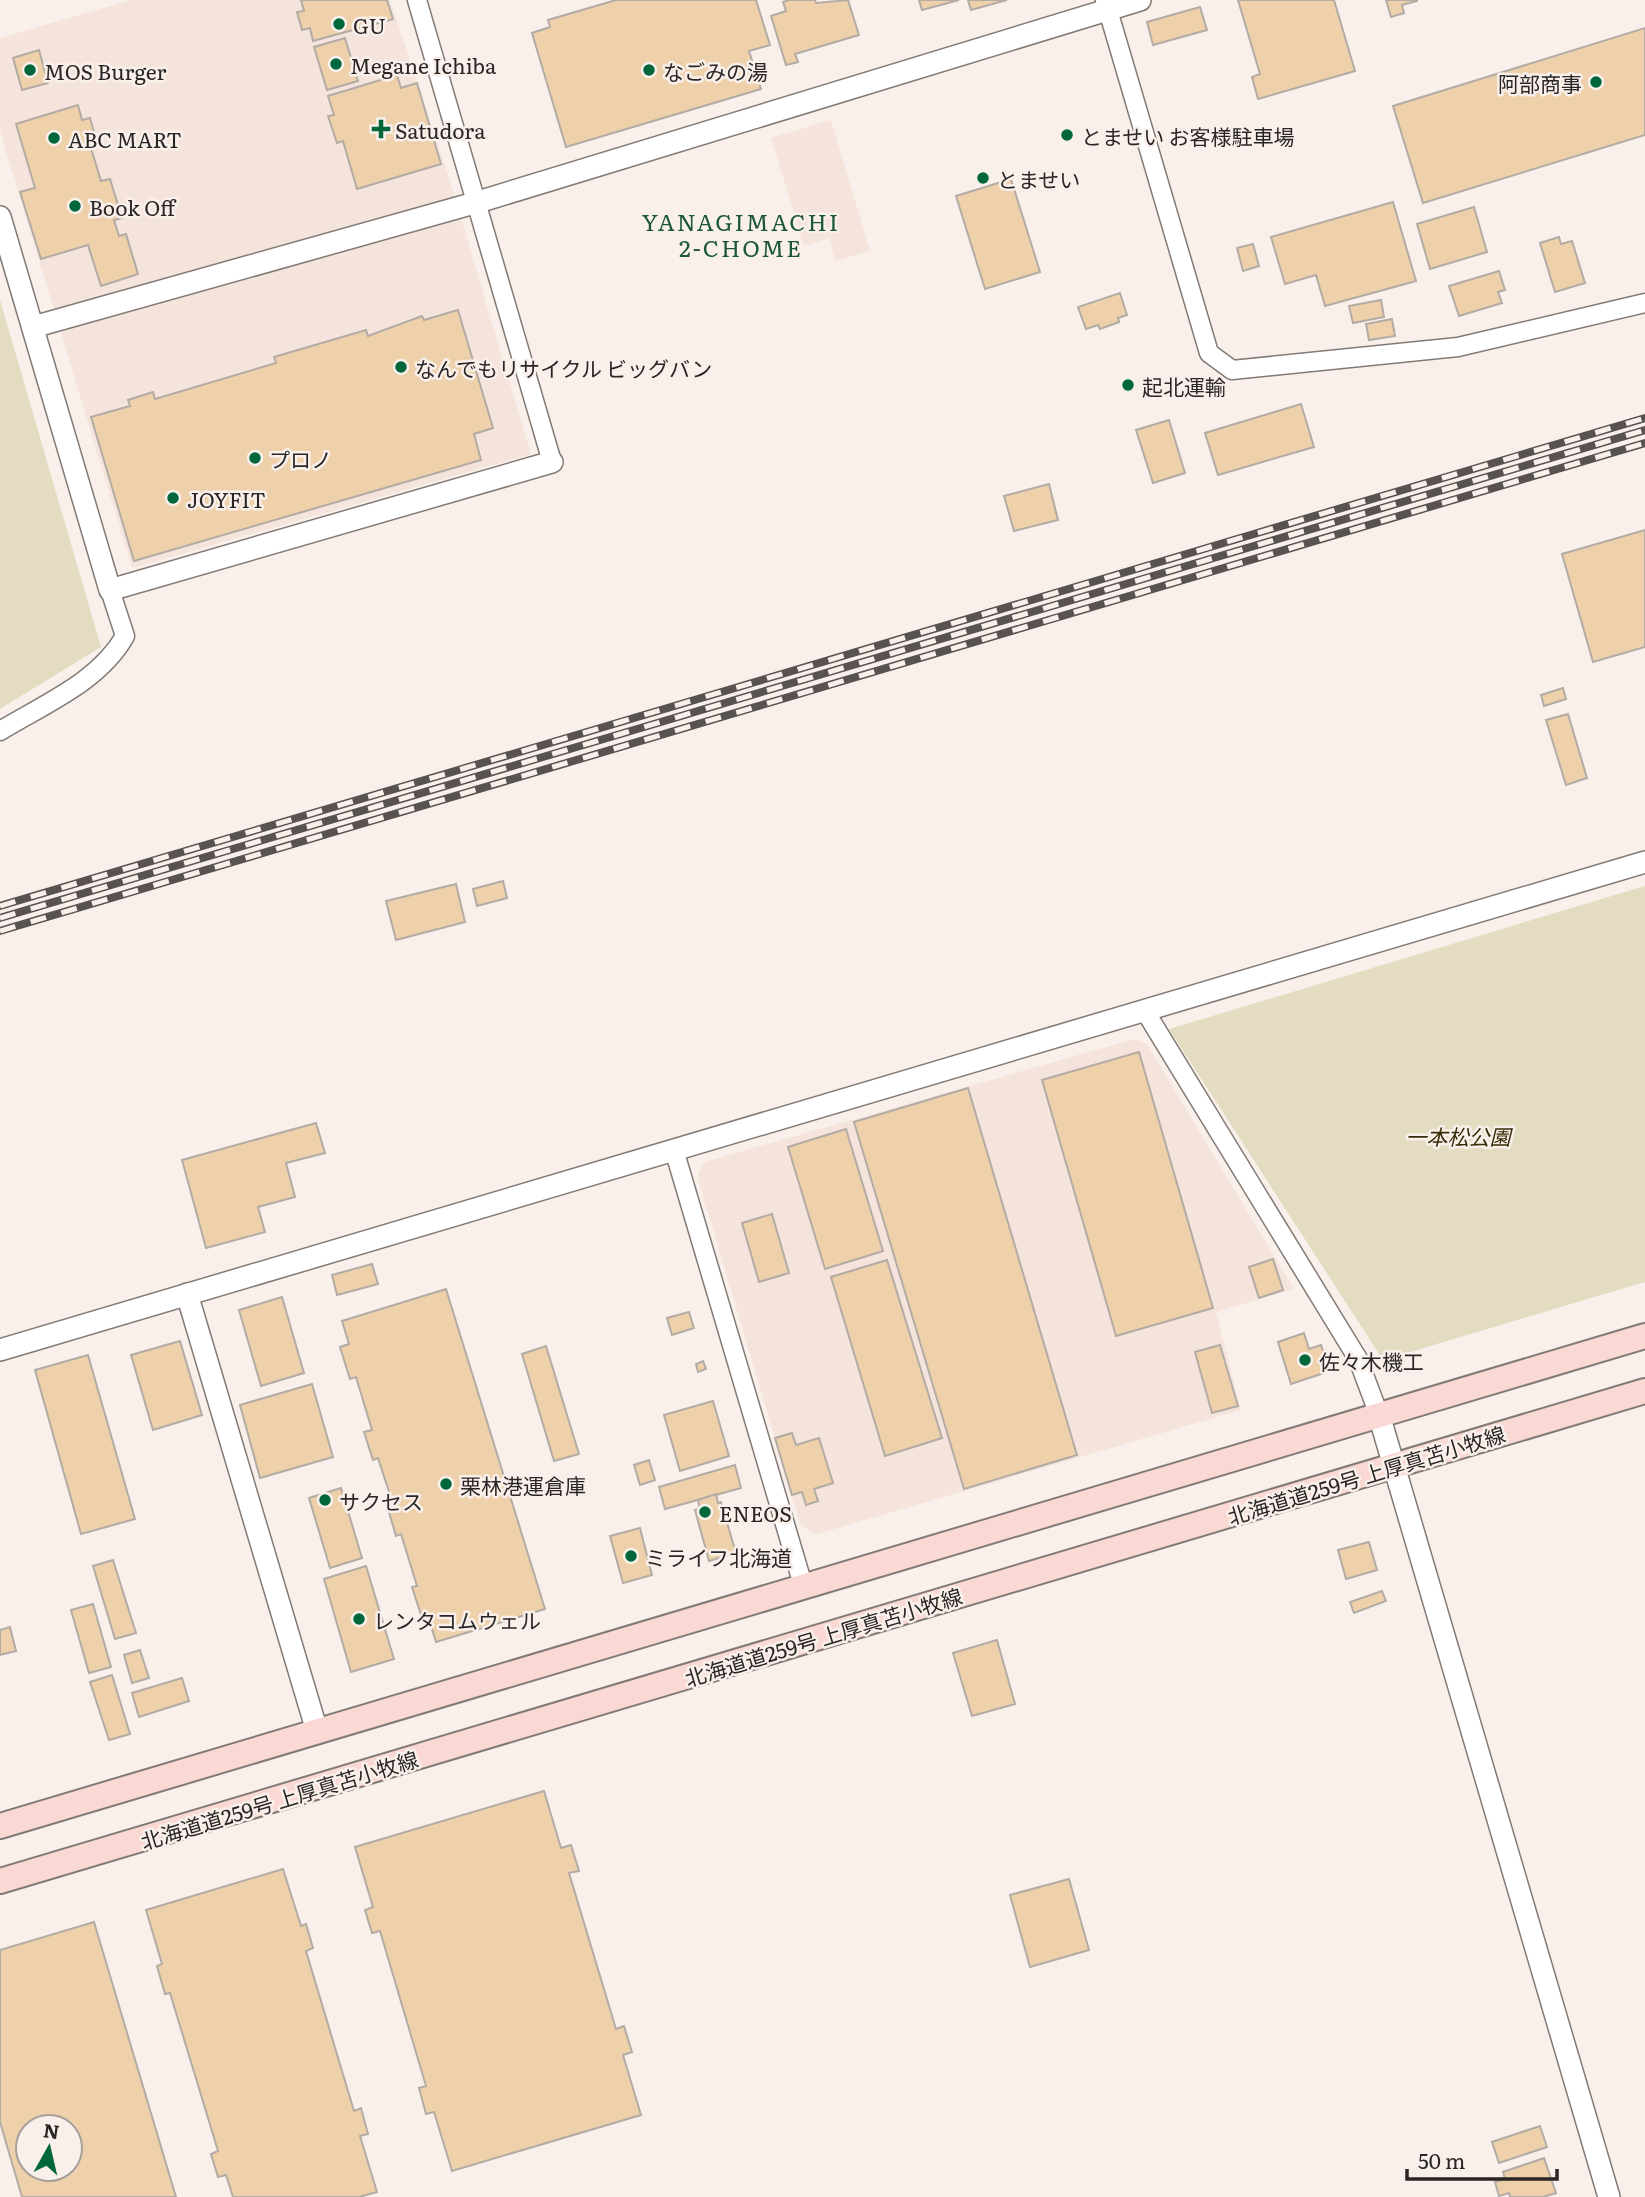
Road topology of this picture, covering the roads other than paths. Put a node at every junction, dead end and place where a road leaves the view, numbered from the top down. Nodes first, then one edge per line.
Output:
1 (417, 0) edge
2 (1140, 0) edge
3 (1106, 5) edge
4 (478, 202) junction
5 (0, 217) edge
6 (1645, 303) edge
7 (33, 327) junction
8 (552, 461) joint
9 (110, 590) junction
10 (0, 731) edge
11 (1645, 862) edge
12 (1145, 1012) junction
13 (675, 1153) junction
14 (187, 1294) junction
15 (1645, 1336) edge
16 (0, 1350) edge
17 (1645, 1391) edge
18 (1379, 1415) junction
19 (1395, 1465) junction
20 (803, 1585) junction
21 (317, 1731) junction
22 (0, 1826) edge
23 (0, 1881) edge
24 (1609, 2197) edge

1 - 4 street
2 - 3 street
3 - 4 street
3 - 6 street
4 - 7 street
4 - 8 street
5 - 7 street
7 - 9 street
8 - 9 street
9 - 10 street
11 - 12 street
12 - 13 street
12 - 18 street
13 - 14 street
13 - 20 street
14 - 16 street
14 - 21 street
15 - 18 main road
17 - 19 main road, 北海道道259号 上厚真苫小牧線
18 - 19 street
18 - 20 main road
19 - 23 main road, 北海道道259号 上厚真苫小牧線
19 - 24 street
20 - 21 main road
21 - 22 main road

